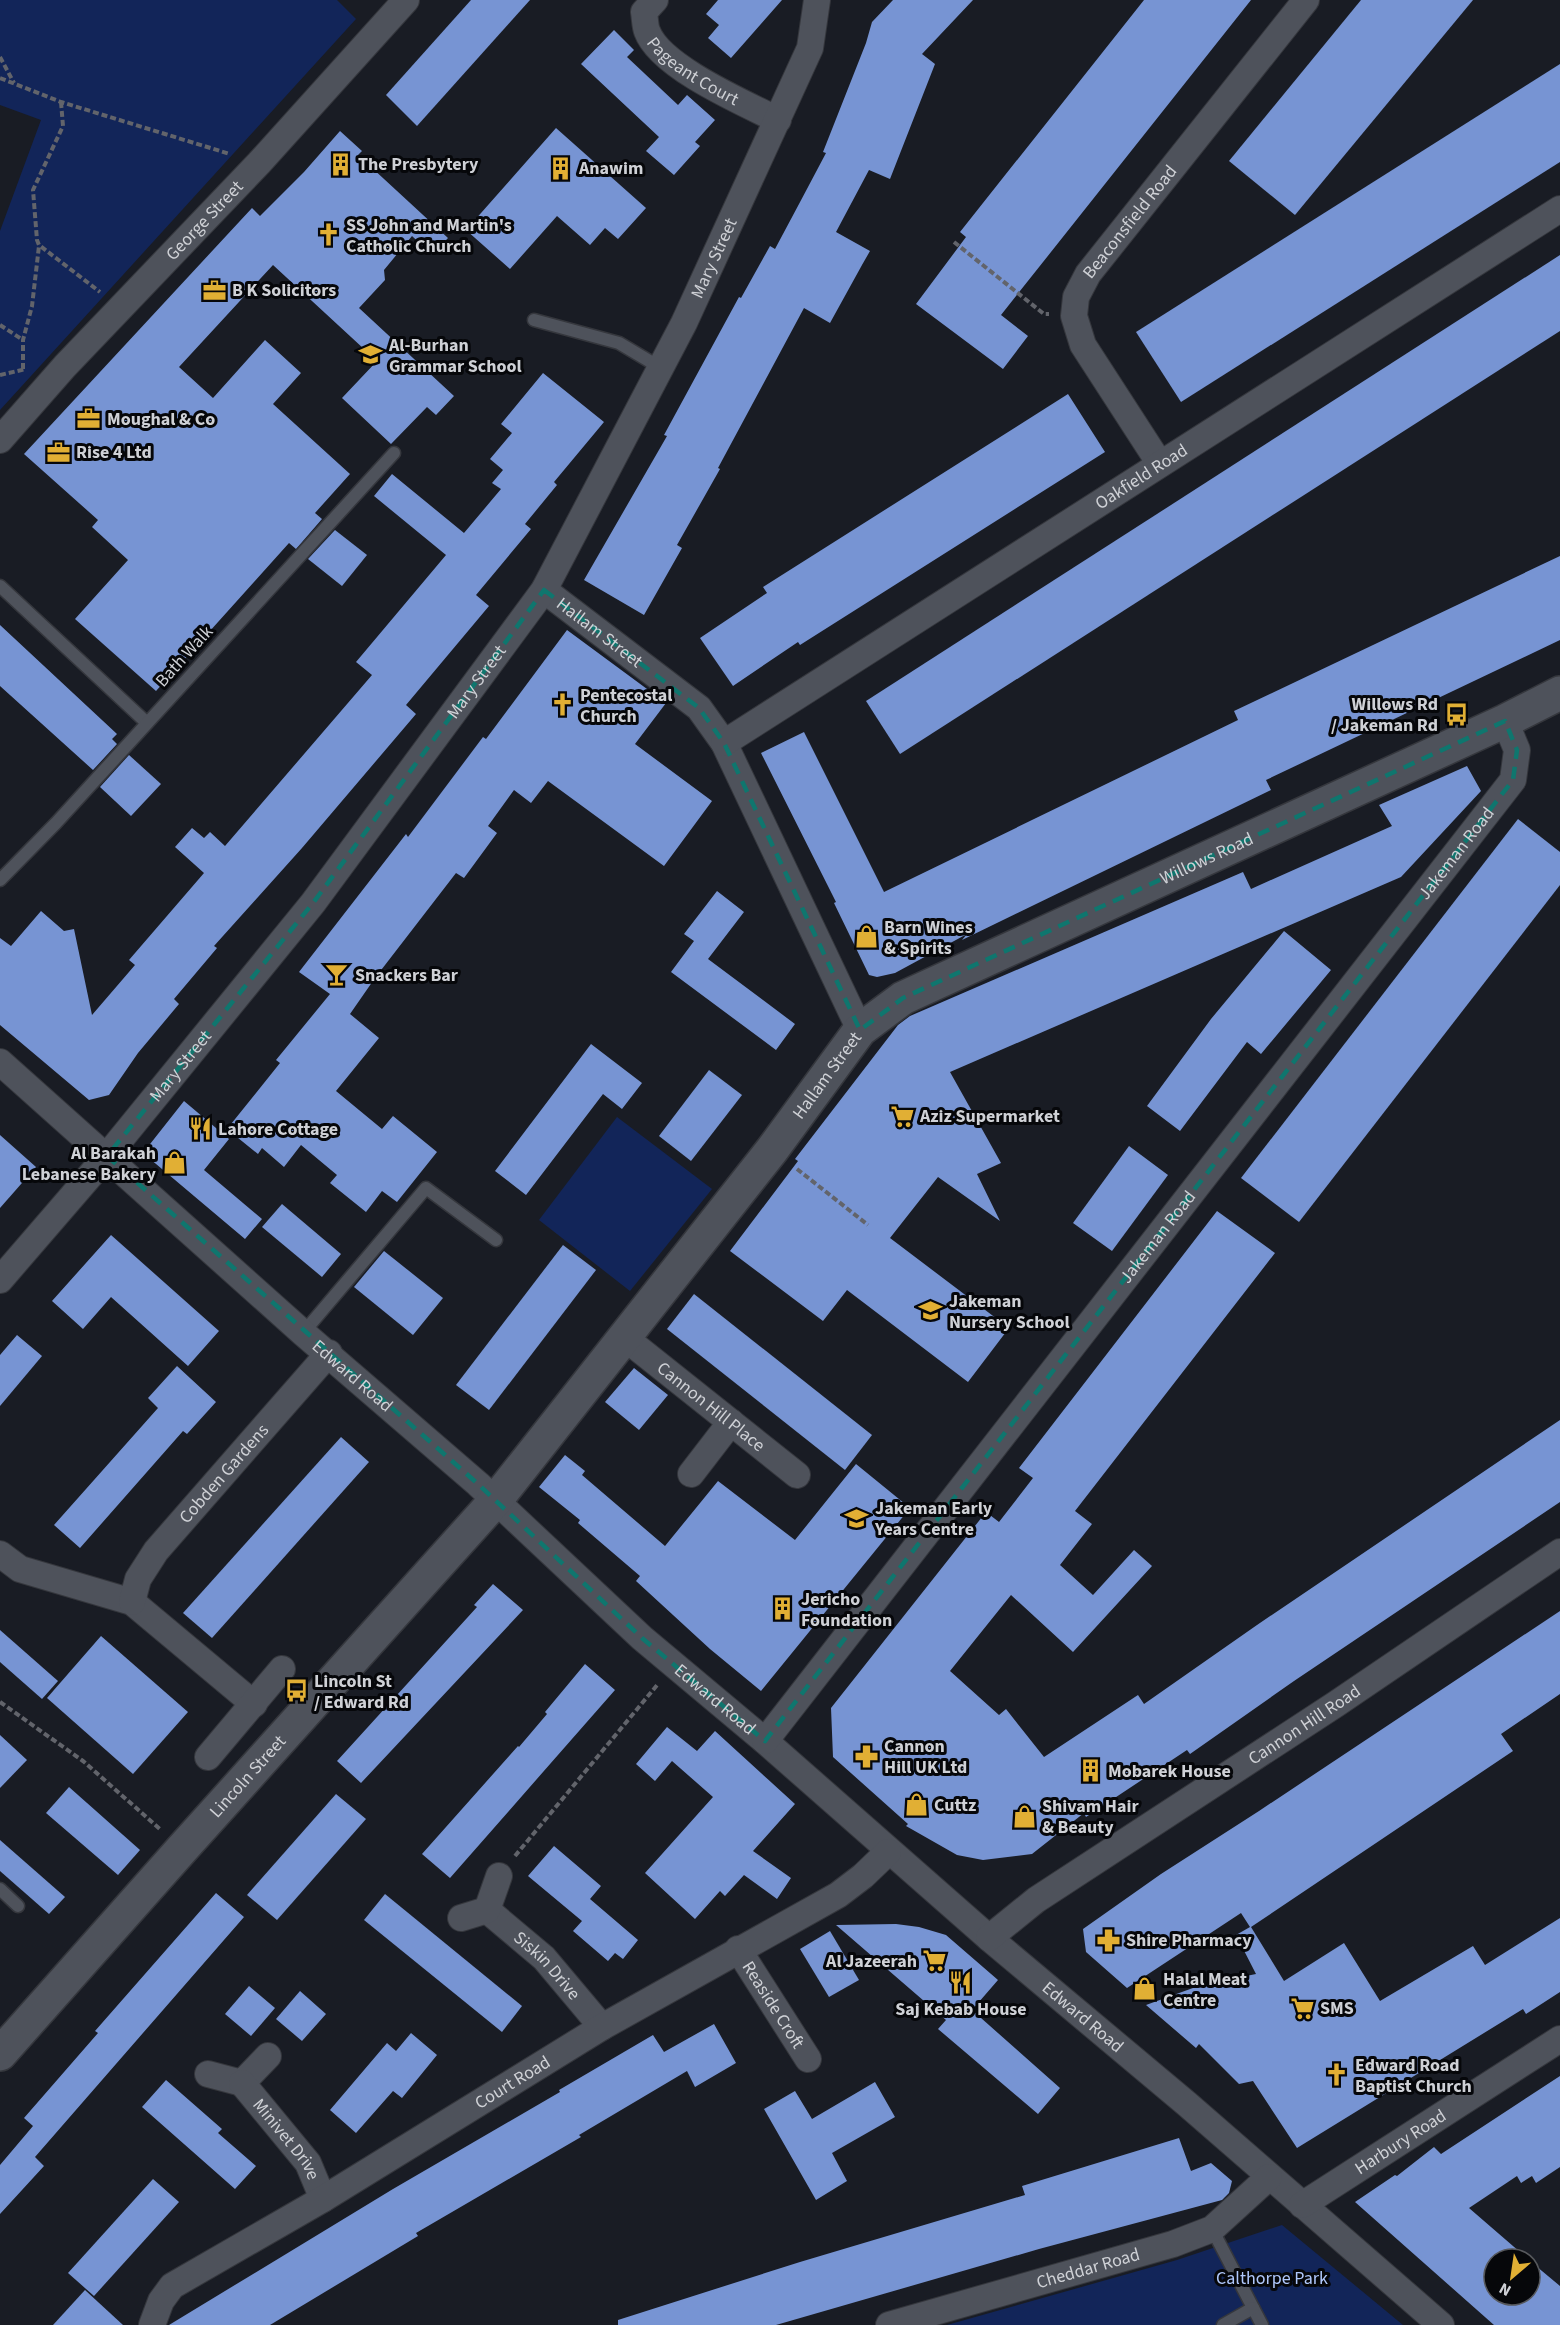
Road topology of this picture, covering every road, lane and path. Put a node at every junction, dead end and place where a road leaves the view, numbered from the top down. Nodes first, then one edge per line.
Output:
1 (406, 0) edge
2 (655, 0) edge
3 (817, 0) edge
4 (1306, 0) edge
5 (0, 57) edge
6 (0, 78) edge
7 (15, 83) junction
8 (61, 102) junction
9 (778, 120) junction
10 (259, 163) junction
11 (1560, 209) edge
12 (954, 242) dead end
13 (39, 245) junction
14 (120, 309) junction
15 (1074, 316) junction
16 (534, 320) dead end
17 (0, 325) edge
18 (23, 340) junction
19 (661, 368) junction
20 (23, 369) dead end
21 (0, 440) edge
22 (394, 453) dead end
23 (1160, 464) junction
24 (0, 586) edge
25 (544, 590) junction
26 (1560, 693) edge
27 (1505, 721) junction
28 (147, 723) junction
29 (724, 743) junction
30 (0, 880) edge
31 (860, 1030) junction
32 (0, 1062) edge
33 (772, 1150) junction
34 (107, 1156) junction
35 (868, 1225) dead end
36 (496, 1240) dead end
37 (0, 1280) edge
38 (303, 1333) junction
39 (625, 1338) junction
40 (329, 1353) junction
41 (731, 1422) junction
42 (691, 1474) dead end
43 (797, 1475) dead end
44 (496, 1500) junction
45 (1560, 1552) edge
46 (0, 1554) edge
47 (132, 1602) junction
48 (674, 1665) junction
49 (282, 1669) dead end
50 (0, 1702) edge
51 (254, 1704) junction
52 (765, 1741) junction
53 (208, 1757) dead end
54 (182, 1849) junction
55 (888, 1852) junction
56 (499, 1876) joint
57 (0, 1889) edge
58 (18, 1906) dead end
59 (487, 1910) junction
60 (461, 1918) dead end
61 (989, 1938) junction
62 (738, 1950) junction
63 (602, 2027) junction
64 (1560, 2039) edge
65 (0, 2054) edge
66 (268, 2056) dead end
67 (808, 2059) dead end
68 (208, 2074) dead end
69 (242, 2083) junction
70 (1269, 2176) junction
71 (322, 2199) junction
72 (1302, 2205) junction
73 (1212, 2229) junction
74 (1254, 2308) junction
75 (152, 2325) edge
76 (889, 2325) edge
77 (1223, 2325) edge
78 (1262, 2325) edge
79 (1441, 2325) edge

1 - 10 street, George Street
2 - 9 street, Pageant Court
3 - 9 street, Mary Street
4 - 15 street, Beaconsfield Road
5 - 7 path
6 - 7 path
7 - 8 path
8 - 10 path
8 - 13 path
9 - 19 street, Mary Street
10 - 14 street, George Street
11 - 23 street, Oakfield Road
12 - 15 path
13 - 14 path
13 - 18 path
14 - 21 street, George Street
15 - 23 street
16 - 19 lane
17 - 18 path
18 - 20 path
19 - 25 street, Mary Street
22 - 28 lane, Bath Walk
23 - 29 street, Oakfield Road
24 - 28 lane
25 - 29 street, Hallam Street
25 - 34 street, Mary Street
26 - 27 street, Willows Road
27 - 31 street, Willows Road
27 - 52 street, Jakeman Road
28 - 30 lane, Bath Walk
29 - 31 street, Hallam Street
31 - 33 street, Hallam Street
32 - 34 street, Edward Road
33 - 35 path
33 - 39 street, Hallam Street
34 - 37 street, Mary Street
34 - 38 street, Edward Road
36 - 38 lane
38 - 40 street, Edward Road
39 - 41 street, Cannon Hill Place
39 - 44 street, Hallam Street
40 - 44 street, Edward Road
40 - 47 street, Cobden Gardens
41 - 42 street
41 - 43 street, Cannon Hill Place
44 - 48 street, Edward Road
44 - 54 street, Lincoln Street
45 - 61 street, Cannon Hill Road
46 - 47 street
47 - 51 street
48 - 52 street, Edward Road
48 - 56 path
49 - 51 street
50 - 54 path
51 - 53 street
52 - 55 street, Edward Road
54 - 65 street, Lincoln Street
55 - 61 street, Edward Road
55 - 62 street, Court Road
56 - 59 street
57 - 58 lane
59 - 60 street
59 - 63 street, Siskin Drive
61 - 70 street, Edward Road
62 - 63 street, Court Road
62 - 67 street, Reaside Croft
63 - 71 street, Court Road
64 - 72 street, Harbury Road
66 - 69 street, Minivet Drive
68 - 69 street, Minivet Drive
69 - 71 street, Minivet Drive
70 - 72 street, Edward Road
70 - 73 street, Cheddar Road
71 - 75 street, Court Road
72 - 79 street, Edward Road
73 - 74 lane
73 - 76 street, Cheddar Road
74 - 77 lane
74 - 78 lane

